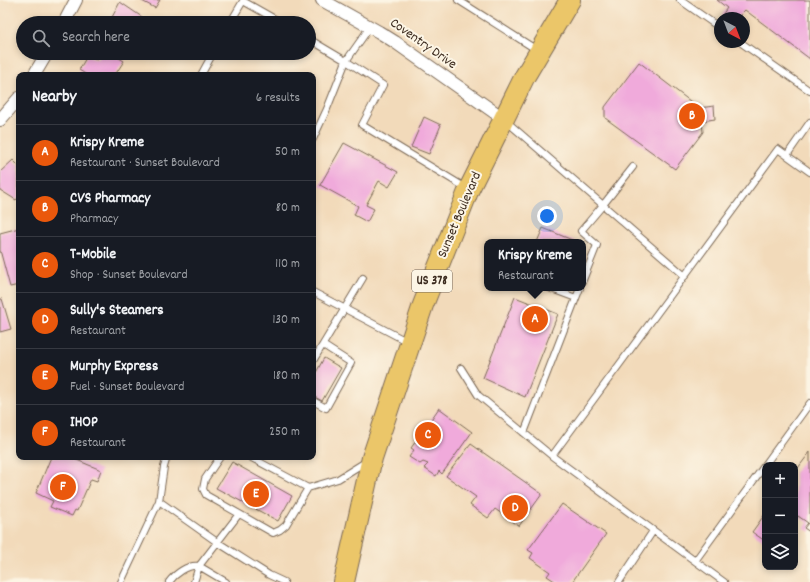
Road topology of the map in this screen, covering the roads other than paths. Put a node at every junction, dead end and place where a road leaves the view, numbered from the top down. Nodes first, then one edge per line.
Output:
1 (76, 0) edge
2 (322, 0) edge
3 (458, 0) edge
4 (570, 0) edge
5 (680, 0) edge
6 (68, 16) edge
7 (234, 16) edge
8 (270, 16) edge
9 (714, 24) edge
10 (370, 27) junction
11 (316, 43) edge
12 (749, 48) edge
13 (539, 52) junction
14 (43, 60) edge
15 (209, 60) edge
16 (346, 61) junction
17 (36, 72) edge
18 (203, 72) edge
19 (810, 91) edge
20 (16, 101) edge
21 (504, 119) junction
22 (0, 120) edge
23 (810, 122) edge
24 (316, 133) edge
25 (787, 155) junction
26 (633, 167) dead end
27 (810, 172) edge
28 (469, 189) junction
29 (603, 205) junction
30 (586, 272) edge
31 (684, 276) junction
32 (363, 278) dead end
33 (557, 291) edge
34 (579, 291) edge
35 (316, 294) edge
36 (576, 298) junction
37 (344, 308) junction
38 (410, 343) junction
39 (323, 345) junction
40 (316, 356) edge
41 (461, 368) dead end
42 (316, 403) edge
43 (810, 403) edge
44 (524, 433) junction
45 (552, 456) junction
46 (372, 458) junction
47 (166, 460) edge
48 (218, 460) edge
49 (256, 460) edge
50 (308, 488) junction
51 (158, 502) junction
52 (239, 514) junction
53 (653, 531) junction
54 (217, 542) junction
55 (695, 561) junction
56 (199, 566) junction
57 (121, 582) edge
58 (169, 582) edge
59 (196, 582) edge
60 (226, 582) edge
61 (284, 582) edge
62 (344, 582) edge
63 (619, 582) edge
64 (724, 582) edge

1 - 6 street
2 - 10 street, Coventry Drive
3 - 13 lane
4 - 13 main road, Sunset Boulevard / US 378
5 - 9 lane
7 - 8 lane
10 - 16 lane
10 - 21 street, Coventry Drive
11 - 16 lane
12 - 19 lane
13 - 21 main road, Sunset Boulevard / US 378
14 - 17 street
15 - 18 lane
16 - 24 lane
16 - 28 lane
20 - 22 street
21 - 28 main road, Sunset Boulevard / US 378
21 - 29 lane
23 - 25 lane
25 - 27 lane
25 - 31 lane
26 - 29 lane
28 - 38 main road, Sunset Boulevard / US 378
29 - 30 lane
29 - 31 lane
31 - 45 lane
32 - 37 lane
33 - 36 lane
34 - 36 lane
35 - 37 lane
36 - 44 lane
37 - 38 lane
37 - 39 lane
38 - 46 main road, Sunset Boulevard / US 378
39 - 40 lane
39 - 42 lane
41 - 44 lane
43 - 55 lane
44 - 45 lane
45 - 53 lane
46 - 50 lane
46 - 62 main road, Sunset Boulevard / US 378
47 - 51 lane
48 - 52 lane
49 - 50 lane
50 - 52 lane
51 - 54 lane
51 - 57 lane
52 - 54 lane
53 - 55 lane
53 - 63 lane
54 - 56 lane
54 - 61 lane
55 - 64 lane
56 - 58 lane
56 - 59 lane
56 - 60 lane

